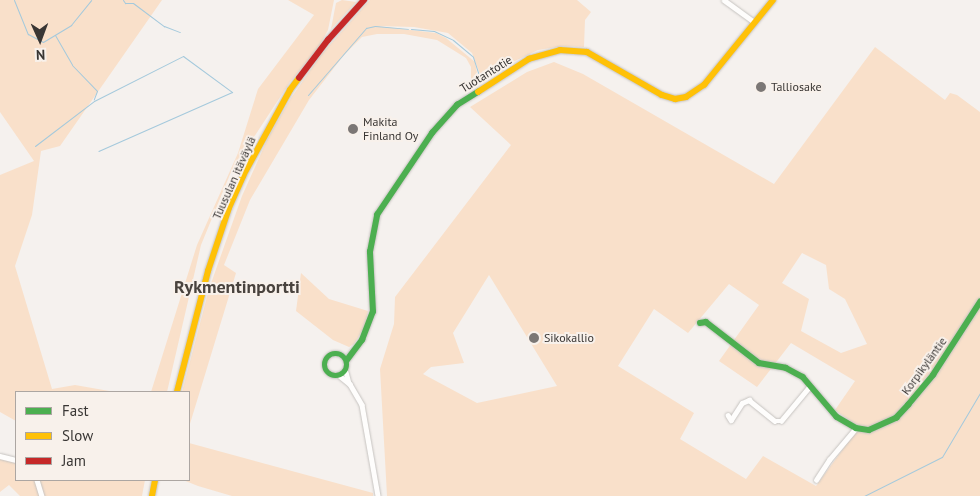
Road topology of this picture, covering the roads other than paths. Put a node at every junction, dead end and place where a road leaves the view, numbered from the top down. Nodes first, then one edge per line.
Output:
1 (364, 0) edge
2 (724, 0) edge
3 (773, 0) edge
4 (754, 22) junction
5 (980, 302) edge
6 (700, 323) dead end
7 (354, 350) junction
8 (341, 355) junction
9 (347, 360) junction
10 (346, 372) junction
11 (340, 376) junction
12 (350, 384) junction
13 (810, 386) junction
14 (177, 391) edge
15 (728, 415) dead end
16 (856, 428) junction
17 (0, 456) edge
18 (15, 460) edge
19 (816, 480) dead end
20 (37, 481) edge
21 (155, 481) edge
22 (42, 496) edge
23 (152, 496) edge
24 (378, 496) edge

1 - 14 street, Tuusulan itäväylä
2 - 4 street
3 - 4 street, Tuotantotie
4 - 7 street, Tuotantotie
5 - 16 street, Korpikyläntie
6 - 13 street
7 - 8 street
7 - 9 street, Tuotantotie
8 - 9 street
8 - 11 street
9 - 10 street
10 - 11 street
10 - 12 street
11 - 12 street
12 - 24 street
13 - 15 street
13 - 16 street
16 - 19 street
17 - 18 street
20 - 22 street
21 - 23 street

